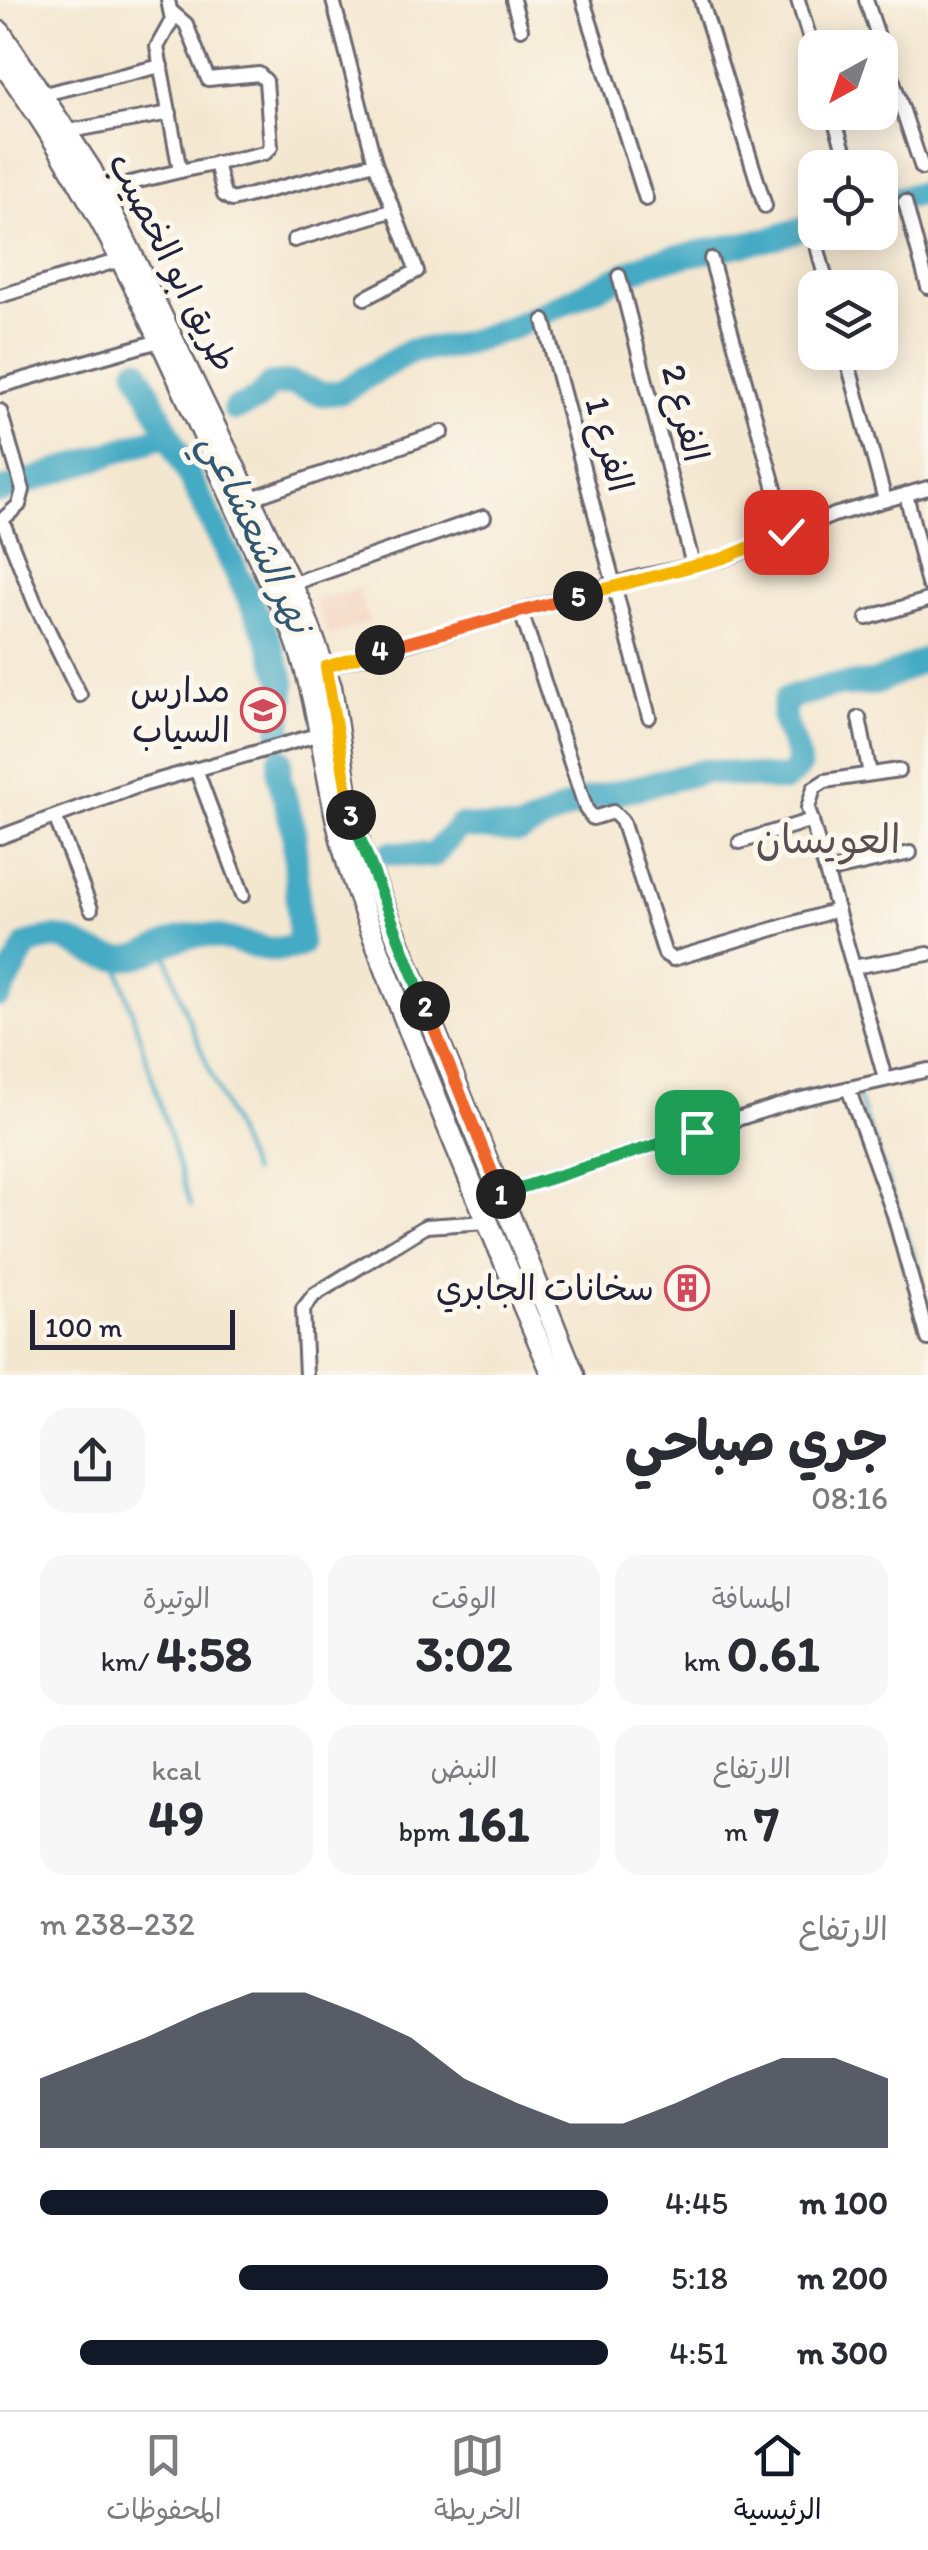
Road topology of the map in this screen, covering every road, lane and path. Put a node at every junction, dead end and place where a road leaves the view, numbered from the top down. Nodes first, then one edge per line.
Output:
1 (333, 0) edge
2 (513, 0) edge
3 (583, 0) edge
4 (701, 0) edge
5 (798, 0) edge
6 (866, 0) edge
7 (170, 6) edge
8 (521, 29) dead end
9 (807, 30) edge
10 (0, 32) edge
11 (0, 60) edge
12 (161, 66) junction
13 (44, 94) junction
14 (170, 113) junction
15 (838, 130) edge
16 (70, 131) junction
17 (844, 150) dead end
18 (375, 162) junction
19 (216, 163) junction
20 (922, 168) dead end
21 (180, 171) junction
22 (101, 190) junction
23 (646, 200) dead end
24 (904, 202) dead end
25 (765, 206) dead end
26 (394, 210) junction
27 (294, 240) dead end
28 (711, 259) dead end
29 (120, 260) junction
30 (619, 276) dead end
31 (928, 288) edge
32 (0, 296) edge
33 (365, 298) dead end
34 (544, 320) dead end
35 (160, 341) junction
36 (850, 370) edge
37 (0, 386) edge
38 (0, 411) edge
39 (442, 432) dead end
40 (928, 488) edge
41 (906, 494) junction
42 (252, 498) junction
43 (884, 500) junction
44 (484, 517) dead end
45 (786, 532) junction
46 (5, 549) edge
47 (693, 565) junction
48 (292, 584) junction
49 (616, 584) junction
50 (928, 584) edge
51 (928, 600) edge
52 (521, 612) junction
53 (867, 618) dead end
54 (326, 667) junction
55 (80, 696) dead end
56 (649, 718) dead end
57 (859, 718) dead end
58 (320, 734) junction
59 (196, 769) junction
60 (899, 770) dead end
61 (870, 774) junction
62 (56, 819) junction
63 (812, 820) junction
64 (0, 837) edge
65 (740, 842) dead end
66 (910, 853) dead end
67 (826, 872) junction
68 (243, 895) dead end
69 (92, 909) dead end
70 (837, 910) junction
71 (928, 954) edge
72 (398, 964) junction
73 (853, 967) junction
74 (928, 1070) edge
75 (884, 1078) junction
76 (848, 1088) junction
77 (498, 1195) junction
78 (487, 1222) junction
79 (928, 1340) edge
80 (306, 1375) edge
81 (553, 1375) edge
82 (574, 1375) edge

1 - 18 street
2 - 8 street
3 - 23 street
4 - 25 street
5 - 9 street
6 - 20 street
7 - 12 street
7 - 19 street
10 - 13 main road, طريق ابو الخصيب
11 - 29 main road, طريق ابو الخصيب
12 - 13 street
12 - 14 street
13 - 16 main road, طريق ابو الخصيب
14 - 16 street
14 - 21 street
15 - 17 street
16 - 22 main road, طريق ابو الخصيب
18 - 19 street
18 - 26 street
19 - 21 street
21 - 22 street
22 - 42 main road, طريق ابو الخصيب
24 - 31 street
26 - 27 street
26 - 33 street
28 - 45 street
29 - 32 street
29 - 35 main road, طريق ابو الخصيب
30 - 47 street, الفرع 2
34 - 49 street, الفرع 1
35 - 37 street
35 - 58 main road, طريق ابو الخصيب
36 - 43 street
38 - 46 street
39 - 42 street
40 - 41 street
41 - 43 street
41 - 50 street
42 - 48 main road, طريق ابو الخصيب
43 - 45 street
44 - 48 street
45 - 47 street
46 - 55 street
47 - 49 street
48 - 54 main road, طريق ابو الخصيب
49 - 52 street
49 - 56 street, الفرع 1
51 - 53 street
52 - 54 street
52 - 70 street
54 - 72 main road, طريق ابو الخصيب
57 - 61 street
58 - 59 street
58 - 72 main road, طريق ابو الخصيب
59 - 62 street
59 - 68 street
60 - 61 street
61 - 63 street
62 - 64 street
62 - 69 street
63 - 65 street
63 - 67 street
66 - 67 street
67 - 70 street
70 - 73 street
71 - 73 street
72 - 77 main road, طريق ابو الخصيب
72 - 78 main road, طريق ابو الخصيب
73 - 75 street
74 - 75 street
75 - 76 street
76 - 77 street
76 - 79 street
77 - 82 main road, طريق ابو الخصيب
78 - 80 street
78 - 81 main road, طريق ابو الخصيب

